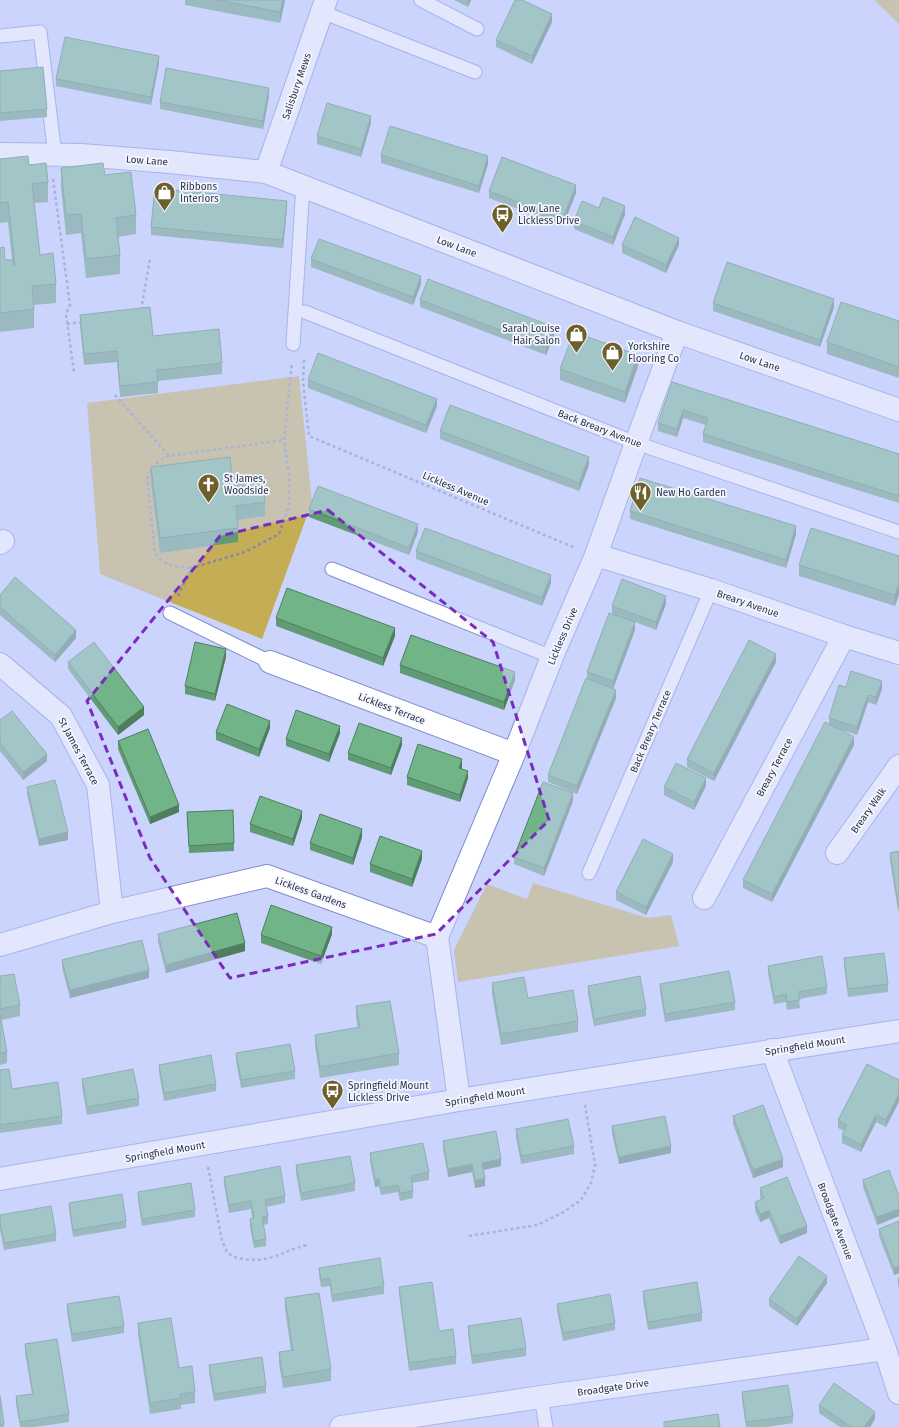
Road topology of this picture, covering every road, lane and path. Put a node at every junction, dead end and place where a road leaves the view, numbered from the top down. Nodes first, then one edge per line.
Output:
1 (421, 0) edge
2 (324, 6) edge
3 (477, 29) dead end
4 (0, 36) edge
5 (475, 72) dead end
6 (0, 154) edge
7 (52, 155) junction
8 (266, 172) junction
9 (303, 185) junction
10 (150, 259) dead end
11 (305, 312) dead end
12 (140, 313) edge
13 (89, 321) edge
14 (67, 324) junction
15 (677, 332) junction
16 (293, 344) joint
17 (74, 372) dead end
18 (115, 395) dead end
19 (899, 410) edge
20 (309, 436) dead end
21 (284, 440) junction
22 (636, 443) junction
23 (169, 456) junction
24 (899, 532) edge
25 (596, 555) junction
26 (190, 568) junction
27 (332, 569) dead end
28 (711, 590) junction
29 (170, 613) joint
30 (844, 636) junction
31 (899, 653) edge
32 (552, 658) junction
33 (270, 662) joint
34 (0, 664) edge
35 (514, 754) junction
36 (899, 766) edge
37 (837, 853) dead end
38 (589, 872) dead end
39 (704, 898) dead end
40 (112, 912) junction
41 (437, 937) junction
42 (0, 945) edge
43 (899, 1031) edge
44 (772, 1050) junction
45 (580, 1081) junction
46 (459, 1100) junction
47 (204, 1145) junction
48 (0, 1179) edge
49 (469, 1236) dead end
50 (308, 1245) dead end
51 (885, 1349) junction
52 (899, 1394) edge
53 (541, 1397) junction
54 (341, 1427) edge
55 (546, 1427) edge

1 - 3 lane
2 - 5 lane
2 - 8 street, Salisbury Mews
4 - 7 lane
6 - 7 street, Low Lane
7 - 8 street, Low Lane
7 - 14 path
8 - 9 street, Low Lane
9 - 15 street, Low Lane
9 - 16 lane
10 - 12 path
11 - 22 lane, Back Breary Avenue
13 - 14 path
14 - 17 path
15 - 19 street, Low Lane
15 - 22 street, Lickless Drive
16 - 21 path
18 - 23 path
20 - 25 path, Lickless Avenue
21 - 23 path
21 - 26 path
22 - 24 lane, Back Breary Avenue
22 - 25 street, Lickless Drive
23 - 26 path
25 - 28 street, Breary Avenue
25 - 32 street, Lickless Drive
26 - 29 path
27 - 32 lane
28 - 30 street, Breary Avenue
28 - 38 lane, Back Breary Terrace
29 - 33 lane
30 - 31 street, Breary Avenue
30 - 39 street, Breary Terrace
32 - 35 street, Lickless Drive
33 - 35 street, Lickless Terrace
34 - 40 street, St James Terrace
35 - 41 street, Lickless Drive
36 - 37 street, Breary Walk
40 - 41 street, Lickless Gardens
40 - 42 street, Lickless Gardens
41 - 46 street
43 - 44 street, Springfield Mount
44 - 45 street, Springfield Mount
44 - 51 street, Broadgate Avenue
45 - 46 street, Springfield Mount
45 - 49 path
46 - 47 street, Springfield Mount
47 - 48 street, Springfield Mount
47 - 50 path
51 - 52 street, Broadgate Avenue
51 - 53 street, Broadgate Drive
53 - 54 street, Broadgate Drive
53 - 55 lane

